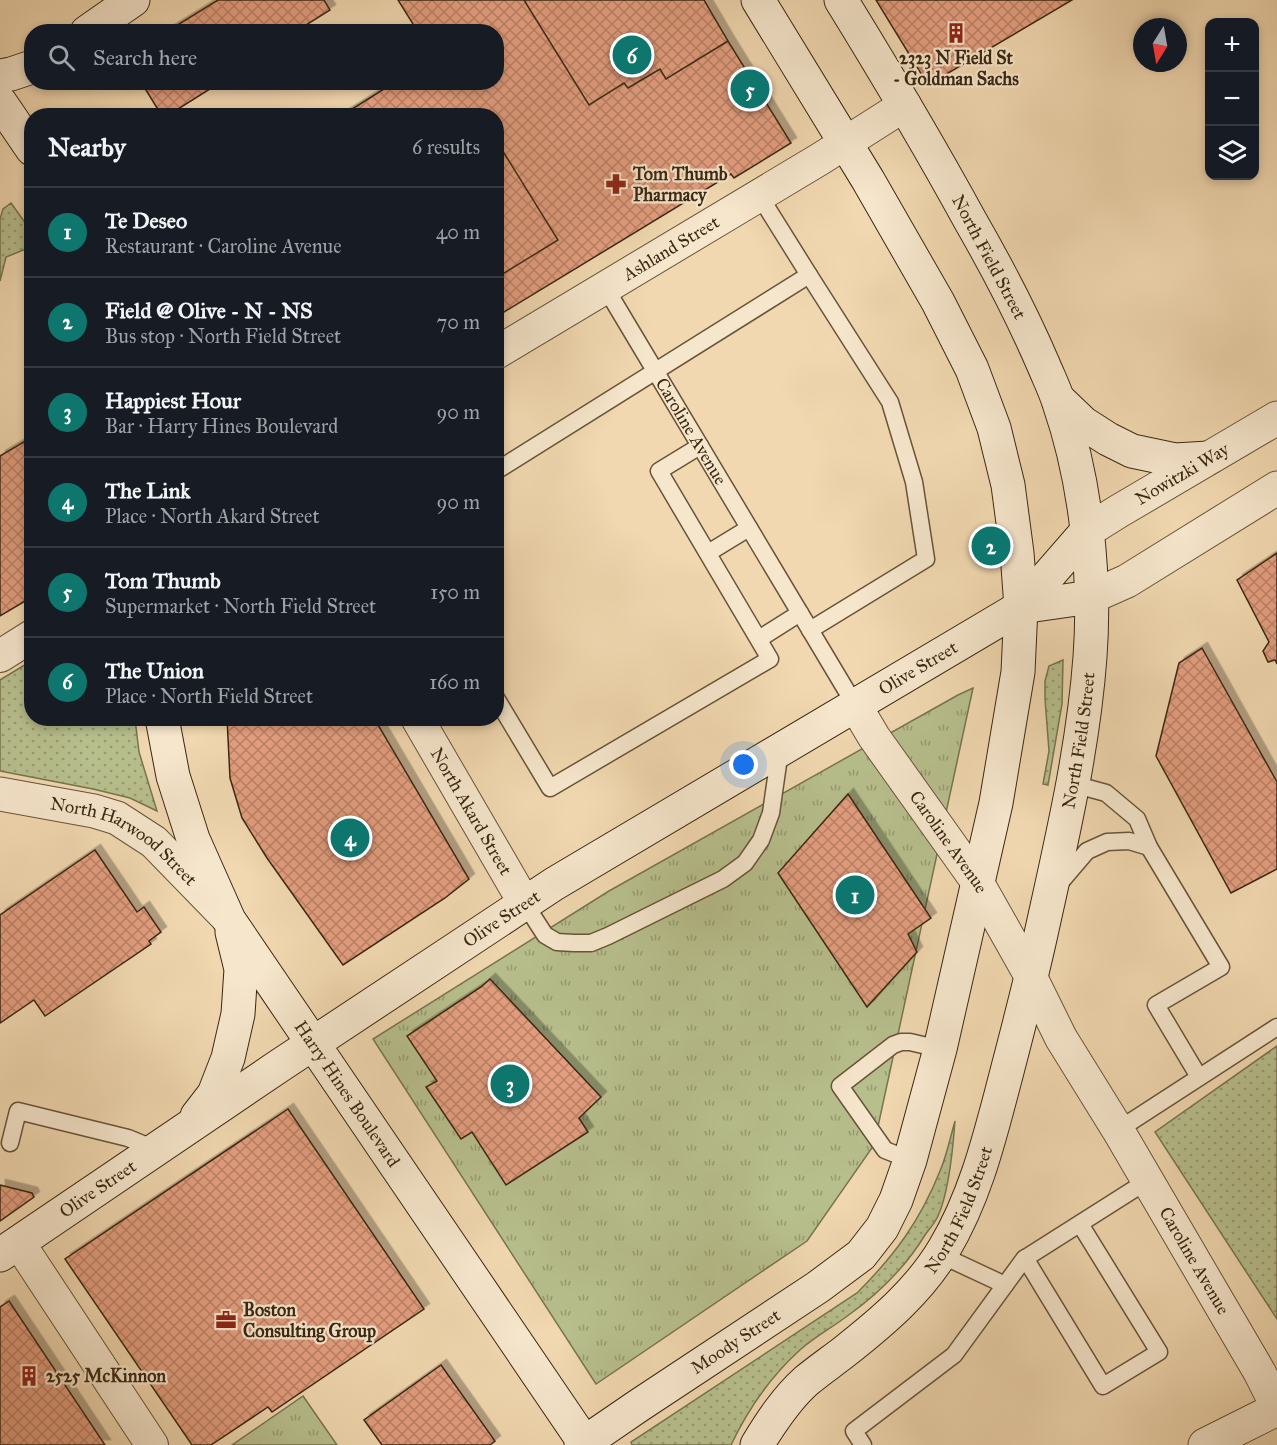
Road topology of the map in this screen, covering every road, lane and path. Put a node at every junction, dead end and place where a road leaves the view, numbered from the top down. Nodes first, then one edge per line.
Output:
1 (133, 0) edge
2 (758, 0) edge
3 (841, 0) edge
4 (98, 24) edge
5 (24, 70) edge
6 (0, 76) edge
7 (0, 102) edge
8 (905, 105) junction
9 (24, 137) edge
10 (845, 143) junction
11 (759, 195) junction
12 (809, 275) junction
13 (605, 287) junction
14 (504, 348) edge
15 (655, 372) junction
16 (1059, 400) junction
17 (1277, 418) edge
18 (700, 446) junction
19 (1208, 458) junction
20 (504, 466) edge
21 (1277, 488) edge
22 (748, 528) junction
23 (1087, 531) junction
24 (708, 553) junction
25 (1091, 597) junction
26 (1021, 606) junction
27 (800, 613) junction
28 (810, 630) junction
29 (759, 639) junction
30 (24, 641) edge
31 (0, 656) edge
32 (855, 705) junction
33 (504, 711) edge
34 (164, 726) edge
35 (422, 726) edge
36 (780, 750) junction
37 (1073, 784) junction
38 (0, 794) edge
39 (1149, 848) junction
40 (978, 883) junction
41 (1049, 897) junction
42 (525, 904) junction
43 (229, 920) junction
44 (1031, 977) junction
45 (1277, 1028) edge
46 (314, 1043) junction
47 (940, 1049) junction
48 (1199, 1077) junction
49 (187, 1130) junction
50 (1118, 1130) junction
51 (10, 1143) dead end
52 (157, 1150) junction
53 (910, 1160) junction
54 (1147, 1181) junction
55 (1080, 1224) junction
56 (10, 1249) edge
57 (940, 1255) junction
58 (1026, 1258) junction
59 (1005, 1285) junction
60 (1277, 1408) edge
61 (151, 1444) edge
62 (584, 1444) edge
63 (757, 1445) edge
64 (863, 1445) edge
65 (1205, 1445) edge

1 - 4 main road
2 - 10 main road
3 - 8 main road, North Field Street
5 - 6 main road
7 - 9 main road
8 - 10 street, Ashland Street
8 - 16 main road, North Field Street
10 - 11 street, Ashland Street
10 - 26 main road
11 - 12 lane
11 - 13 street, Ashland Street
12 - 15 lane
12 - 28 lane
13 - 14 street, Ashland Street
13 - 15 lane, Caroline Avenue
15 - 18 lane, Caroline Avenue
15 - 20 lane
16 - 19 main road
16 - 23 main road, North Field Street
17 - 19 main road, Nowitzki Way
18 - 22 lane, Caroline Avenue
18 - 24 lane
19 - 23 main road, Nowitzki Way
21 - 25 main road
22 - 24 lane
22 - 27 lane, Caroline Avenue
23 - 25 main road, North Field Street
23 - 26 main road, Olive Street
24 - 29 lane
25 - 26 main road, Olive Street
25 - 37 main road, North Field Street
26 - 32 main road, Olive Street
26 - 40 main road
27 - 28 lane, Caroline Avenue
27 - 29 lane
28 - 32 lane, Caroline Avenue
29 - 33 lane
30 - 31 street
32 - 36 main road, Olive Street
32 - 40 street, Caroline Avenue
34 - 43 main road, Harry Hines Boulevard
35 - 42 street, North Akard Street
36 - 42 main road, Olive Street
36 - 42 lane
37 - 39 lane
37 - 41 main road, North Field Street
38 - 43 main road, North Harwood Street
39 - 41 lane
39 - 48 lane
40 - 44 street, Caroline Avenue
40 - 47 main road
41 - 44 main road, North Field Street
42 - 46 main road, Olive Street
43 - 46 main road, Harry Hines Boulevard
43 - 49 main road
44 - 50 street, Caroline Avenue
44 - 57 main road, North Field Street
45 - 48 lane
46 - 49 main road, Olive Street
46 - 62 main road, Harry Hines Boulevard
47 - 53 main road
47 - 53 lane
48 - 50 lane
49 - 52 main road, Olive Street
50 - 54 street, Caroline Avenue
51 - 52 lane
52 - 56 main road, Olive Street
53 - 62 main road, Moody Street
54 - 55 lane
54 - 60 street, Caroline Avenue
55 - 58 lane
55 - 58 lane
56 - 61 street
57 - 59 lane
57 - 63 main road, North Field Street
58 - 59 lane
59 - 64 lane
60 - 65 main road

